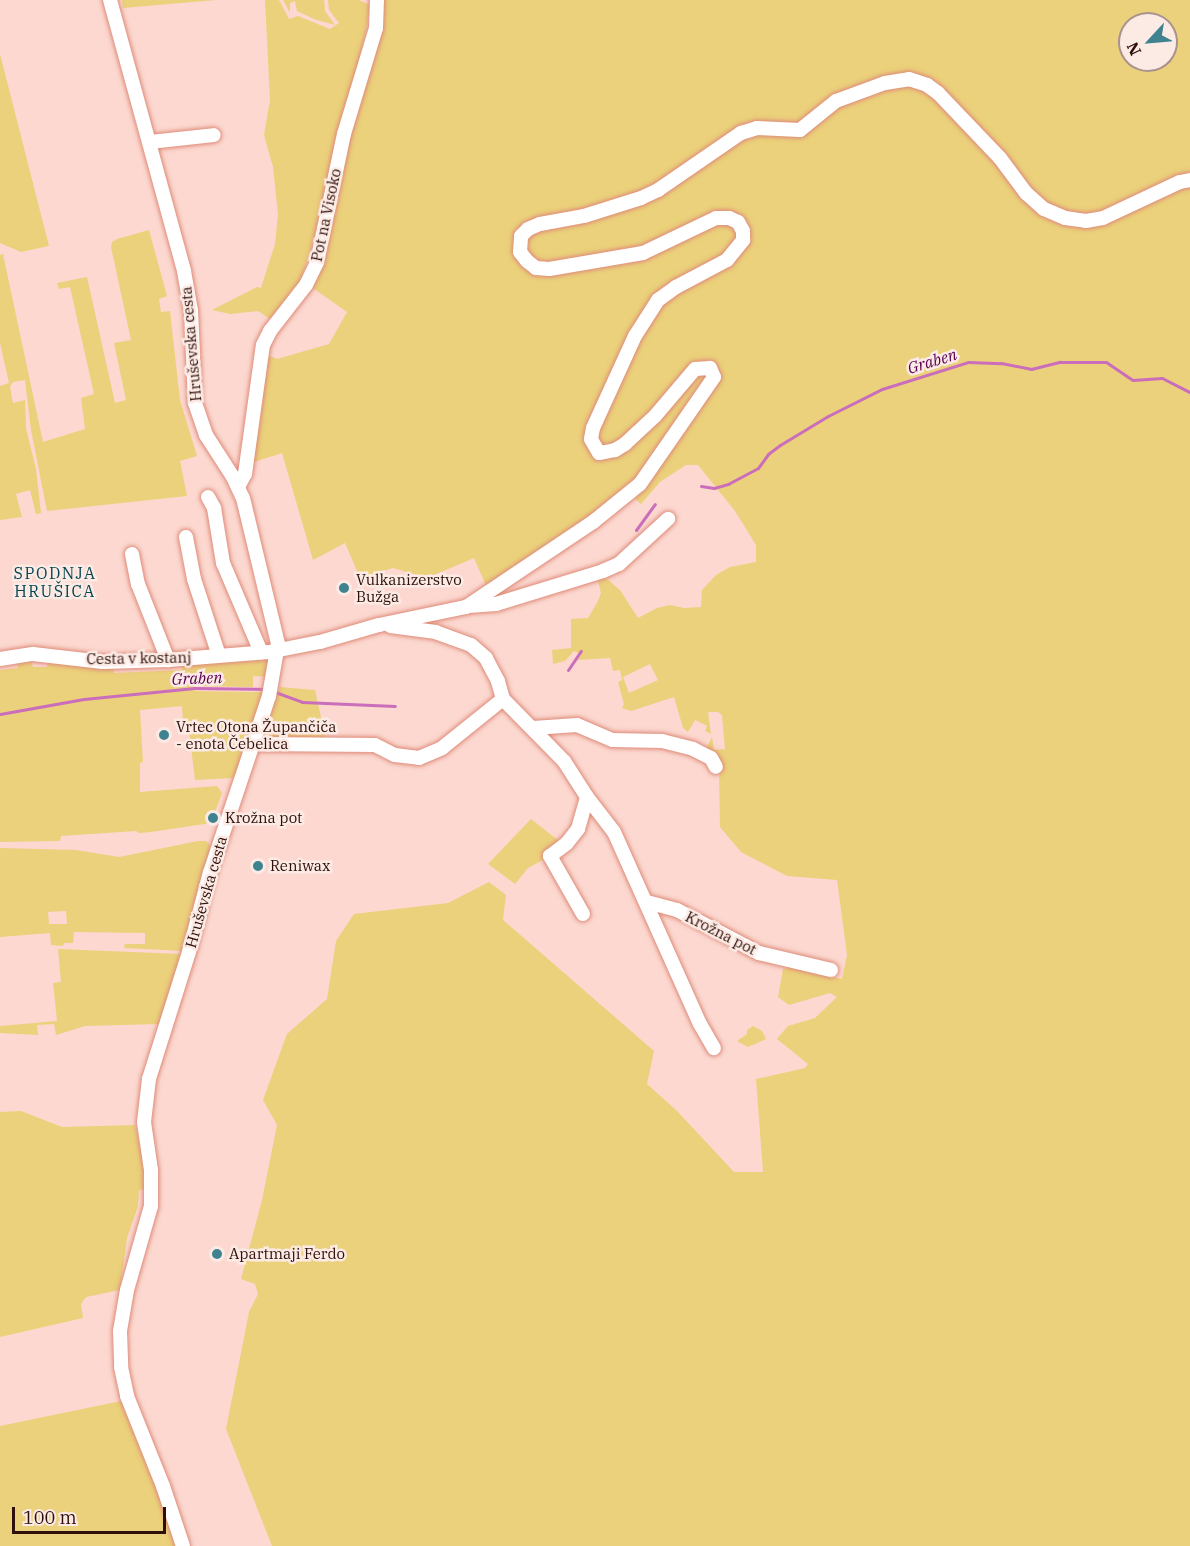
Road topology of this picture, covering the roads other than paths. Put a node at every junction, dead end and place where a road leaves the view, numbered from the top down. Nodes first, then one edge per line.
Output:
1 (110, 0) edge
2 (376, 0) edge
3 (213, 135) dead end
4 (150, 142) junction
5 (1190, 180) edge
6 (238, 487) junction
7 (208, 497) dead end
8 (668, 519) dead end
9 (186, 537) dead end
10 (132, 554) dead end
11 (466, 607) junction
12 (379, 625) junction
13 (278, 650) junction
14 (261, 652) junction
15 (219, 656) junction
16 (0, 659) edge
17 (168, 660) junction
18 (503, 699) junction
19 (533, 728) junction
20 (253, 744) junction
21 (716, 767) dead end
22 (587, 797) junction
23 (646, 902) junction
24 (584, 914) dead end
25 (831, 970) dead end
26 (714, 1048) dead end
27 (183, 1546) edge

1 - 4 street, Hruševska cesta
2 - 6 street, Pot na Visoko
3 - 4 street
4 - 6 street, Hruševska cesta
5 - 11 street
6 - 13 street, Hruševska cesta
7 - 14 street
8 - 11 street
9 - 15 street
10 - 17 street
11 - 12 street
12 - 13 street
12 - 18 street
13 - 14 street, Cesta v kostanj
13 - 20 street, Hruševska cesta
14 - 15 street, Cesta v kostanj
15 - 17 street, Cesta v kostanj
16 - 17 street, Cesta v kostanj
18 - 19 street
18 - 20 street
19 - 21 street
19 - 22 street
20 - 27 street, Hruševska cesta
22 - 23 street
22 - 24 street
23 - 25 street, Krožna pot
23 - 26 street

